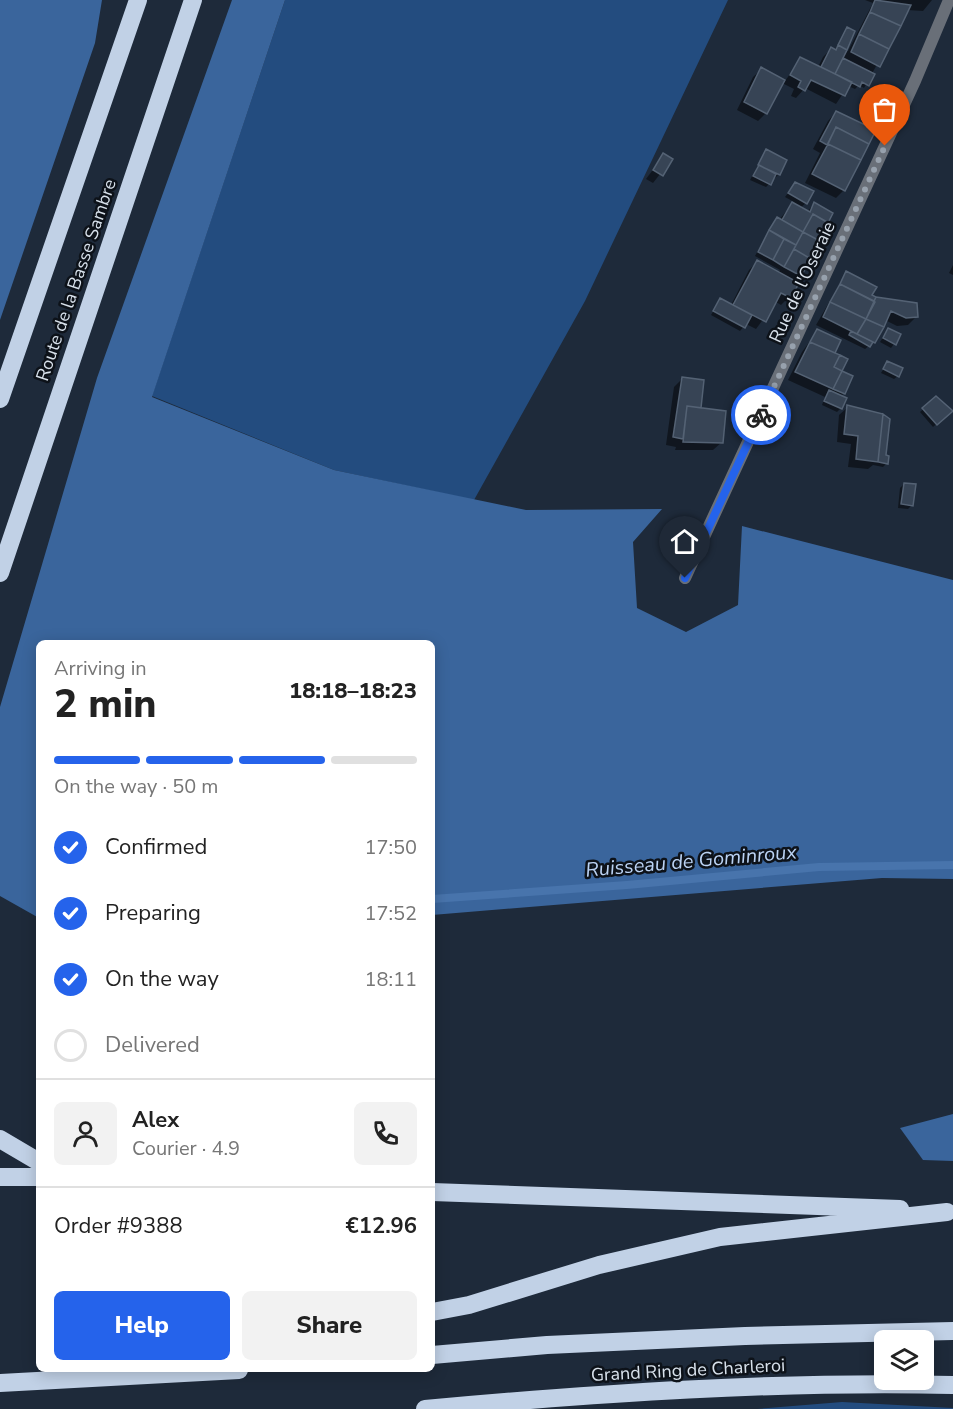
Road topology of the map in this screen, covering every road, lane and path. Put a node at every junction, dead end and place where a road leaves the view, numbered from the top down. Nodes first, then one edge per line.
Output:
1 (138, 0) edge
2 (193, 0) edge
3 (949, 0) edge
4 (0, 399) edge
5 (0, 573) edge
6 (685, 578) dead end
7 (0, 1139) edge
8 (36, 1160) edge
9 (0, 1177) edge
10 (36, 1177) edge
11 (435, 1192) edge
12 (950, 1212) edge
13 (435, 1311) edge
14 (953, 1331) edge
15 (435, 1355) edge
16 (130, 1372) edge
17 (207, 1372) edge
18 (111, 1378) junction
19 (0, 1383) edge
20 (953, 1385) edge
21 (425, 1409) edge

1 - 4 highway, Route de la Basse Sambre
2 - 5 highway, Route de la Basse Sambre
3 - 6 street, Rue de l'Oseraie
7 - 8 highway
9 - 10 highway
11 - 12 highway
12 - 13 highway
14 - 15 highway, Grand Ring de Charleroi
16 - 18 highway
17 - 18 highway
18 - 19 highway
20 - 21 highway, Grand Ring de Charleroi

